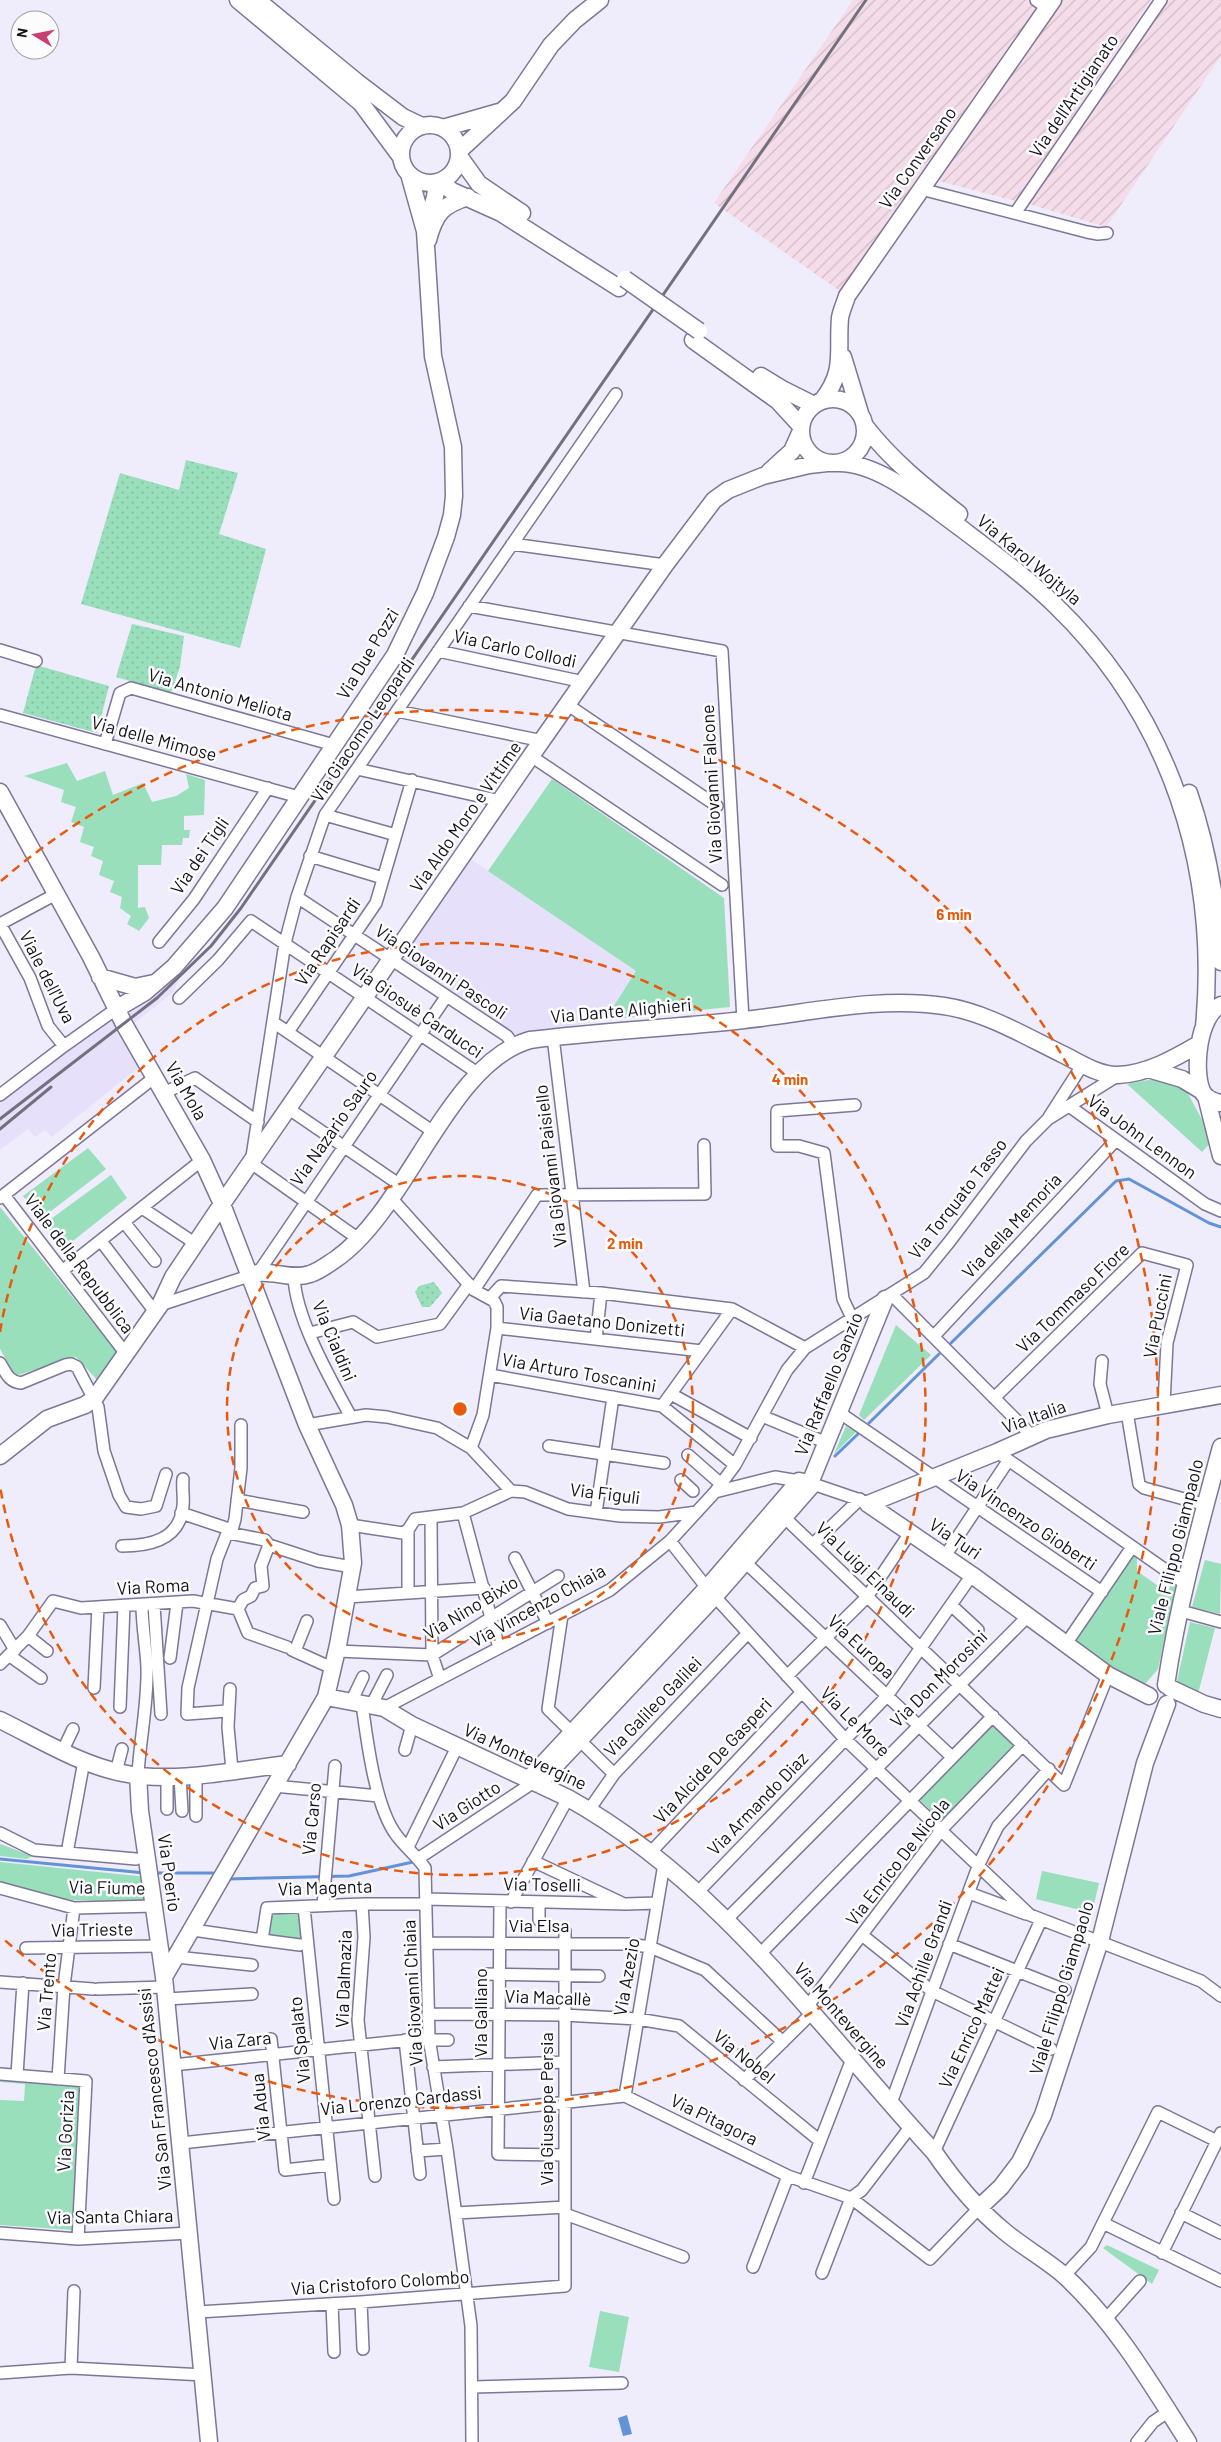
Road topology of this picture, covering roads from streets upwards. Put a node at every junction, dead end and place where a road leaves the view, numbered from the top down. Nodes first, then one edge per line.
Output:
1 (238, 0) edge
2 (257, 0) edge
3 (600, 0) edge
4 (1161, 0) edge
5 (1045, 3) edge
6 (504, 110) junction
7 (422, 126) junction
8 (443, 128) junction
9 (459, 154) junction
10 (402, 157) junction
11 (409, 174) junction
12 (438, 182) junction
13 (921, 189) junction
14 (468, 197) junction
15 (1016, 212) junction
16 (1108, 233) dead end
17 (426, 239) junction
18 (622, 284) junction
19 (696, 335) junction
20 (840, 348) junction
21 (616, 394) dead end
22 (818, 403) junction
23 (863, 421) junction
24 (800, 430) junction
25 (833, 463) junction
26 (763, 476) junction
27 (512, 544) junction
28 (665, 565) junction
29 (469, 606) junction
30 (619, 632) junction
31 (0, 650) edge
32 (438, 651) junction
33 (36, 661) dead end
34 (584, 682) junction
35 (568, 705) junction
36 (397, 711) junction
37 (0, 715) edge
38 (544, 741) junction
39 (105, 744) junction
40 (334, 745) junction
41 (531, 756) junction
42 (357, 768) junction
43 (412, 780) junction
44 (268, 788) junction
45 (0, 792) edge
46 (299, 797) junction
47 (501, 801) junction
48 (717, 806) dead end
49 (325, 815) junction
50 (396, 835) junction
51 (310, 856) junction
52 (383, 878) junction
53 (722, 886) dead end
54 (56, 894) junction
55 (297, 897) junction
56 (0, 924) edge
57 (354, 935) junction
58 (159, 942) dead end
59 (285, 943) junction
60 (392, 960) junction
61 (1221, 962) edge
62 (329, 972) junction
63 (100, 977) junction
64 (158, 981) junction
65 (366, 997) junction
66 (446, 997) junction
67 (179, 998) dead end
68 (1221, 1005) edge
69 (116, 1009) junction
70 (743, 1020) junction
71 (273, 1022) junction
72 (1204, 1027) junction
73 (288, 1032) junction
74 (421, 1034) junction
75 (554, 1037) junction
76 (1199, 1044) junction
77 (64, 1046) junction
78 (514, 1046) junction
79 (325, 1057) junction
80 (1088, 1067) junction
81 (1148, 1069) junction
82 (479, 1074) junction
83 (1118, 1075) junction
84 (155, 1077) junction
85 (164, 1092) junction
86 (1204, 1093) junction
87 (379, 1094) junction
88 (0, 1095) edge
89 (1083, 1096) junction
90 (1221, 1103) edge
91 (855, 1105) dead end
92 (1069, 1106) junction
93 (289, 1108) junction
94 (1048, 1119) junction
95 (258, 1122) junction
96 (435, 1133) junction
97 (1116, 1140) junction
98 (344, 1146) junction
99 (704, 1146) dead end
100 (1221, 1156) edge
101 (202, 1160) junction
102 (251, 1163) junction
103 (395, 1191) junction
104 (2, 1196) edge
105 (573, 1196) junction
106 (305, 1202) junction
107 (222, 1204) junction
108 (142, 1208) junction
109 (1221, 1211) edge
110 (124, 1222) junction
111 (360, 1240) junction
112 (101, 1241) junction
113 (196, 1244) junction
114 (155, 1262) dead end
115 (1187, 1264) joint
116 (62, 1270) junction
117 (253, 1275) junction
118 (294, 1276) junction
119 (471, 1287) junction
120 (584, 1292) junction
121 (601, 1293) junction
122 (889, 1297) junction
123 (490, 1298) junction
124 (158, 1308) junction
125 (732, 1309) junction
126 (852, 1318) junction
127 (497, 1328) junction
128 (310, 1333) junction
129 (934, 1336) junction
130 (596, 1339) junction
131 (805, 1348) junction
132 (702, 1351) junction
133 (126, 1354) junction
134 (1102, 1361) dead end
135 (0, 1363) edge
136 (490, 1374) junction
137 (672, 1394) junction
138 (1221, 1395) edge
139 (613, 1397) junction
140 (994, 1398) junction
141 (94, 1399) junction
142 (1164, 1404) junction
143 (662, 1406) junction
144 (1127, 1412) junction
145 (840, 1413) junction
146 (1108, 1415) junction
147 (351, 1416) junction
148 (762, 1416) junction
149 (241, 1425) dead end
150 (307, 1425) junction
151 (1032, 1436) junction
152 (751, 1438) junction
153 (827, 1443) junction
154 (549, 1446) dead end
155 (1221, 1446) edge
156 (471, 1448) junction
157 (604, 1454) junction
158 (688, 1455) dead end
159 (0, 1456) edge
160 (1002, 1456) junction
161 (664, 1463) dead end
162 (735, 1465) junction
163 (166, 1474) dead end
164 (932, 1477) junction
165 (183, 1479) dead end
166 (681, 1480) dead end
167 (808, 1483) junction
168 (718, 1488) junction
169 (511, 1491) junction
170 (699, 1497) junction
171 (237, 1500) junction
172 (864, 1501) junction
173 (1206, 1505) junction
174 (976, 1508) junction
175 (303, 1512) dead end
176 (697, 1512) junction
177 (181, 1513) junction
178 (463, 1513) junction
179 (596, 1513) junction
180 (431, 1517) junction
181 (785, 1518) junction
182 (350, 1525) junction
183 (408, 1530) junction
184 (229, 1533) junction
185 (910, 1533) junction
186 (670, 1541) junction
187 (813, 1544) junction
188 (269, 1545) junction
189 (122, 1546) dead end
190 (1132, 1547) junction
191 (944, 1556) junction
192 (515, 1558) dead end
193 (746, 1563) junction
194 (352, 1567) junction
195 (972, 1575) junction
196 (558, 1576) dead end
197 (1186, 1585) junction
198 (484, 1588) junction
199 (432, 1591) junction
200 (532, 1592) junction
201 (711, 1592) junction
202 (1102, 1592) junction
203 (408, 1593) junction
204 (868, 1596) junction
205 (347, 1597) junction
206 (208, 1602) junction
207 (177, 1603) junction
208 (142, 1605) junction
209 (154, 1605) junction
210 (951, 1605) junction
211 (124, 1606) junction
212 (98, 1607) junction
213 (238, 1609) junction
214 (1181, 1611) junction
215 (562, 1615) junction
216 (1028, 1616) junction
217 (492, 1618) junction
218 (308, 1621) dead end
219 (548, 1622) junction
220 (1221, 1622) edge
221 (0, 1625) edge
222 (978, 1630) dead end
223 (748, 1633) junction
224 (28, 1636) junction
225 (826, 1638) junction
226 (1066, 1644) junction
227 (499, 1648) junction
228 (921, 1648) junction
229 (291, 1649) junction
230 (47, 1651) dead end
231 (337, 1651) junction
232 (432, 1655) junction
233 (6, 1658) edge
234 (170, 1658) dead end
235 (332, 1668) junction
236 (387, 1675) dead end
237 (1108, 1675) junction
238 (363, 1676) dead end
239 (787, 1676) junction
240 (41, 1678) dead end
241 (440, 1679) junction
242 (960, 1684) junction
243 (94, 1688) dead end
244 (230, 1689) dead end
245 (801, 1693) junction
246 (1162, 1694) junction
247 (887, 1696) junction
248 (326, 1697) junction
249 (373, 1703) junction
250 (120, 1706) dead end
251 (1221, 1709) edge
252 (227, 1711) junction
253 (161, 1714) dead end
254 (993, 1716) junction
255 (0, 1720) edge
256 (918, 1724) junction
257 (412, 1726) junction
258 (73, 1729) dead end
259 (576, 1736) junction
260 (845, 1739) junction
261 (1023, 1745) junction
262 (457, 1747) junction
263 (122, 1749) dead end
264 (63, 1750) junction
265 (405, 1750) dead end
266 (952, 1757) junction
267 (84, 1761) junction
268 (288, 1764) junction
269 (335, 1766) dead end
270 (876, 1767) junction
271 (1049, 1769) junction
272 (232, 1770) junction
273 (116, 1772) junction
274 (138, 1774) junction
275 (614, 1774) junction
276 (181, 1776) junction
277 (533, 1782) junction
278 (274, 1786) junction
279 (332, 1791) junction
280 (379, 1796) junction
281 (568, 1798) junction
282 (911, 1800) junction
283 (167, 1810) dead end
284 (589, 1810) junction
285 (182, 1811) dead end
286 (196, 1816) dead end
287 (942, 1829) junction
288 (0, 1833) edge
289 (408, 1847) junction
290 (67, 1853) junction
291 (650, 1854) junction
292 (418, 1858) junction
293 (136, 1859) dead end
294 (533, 1861) junction
295 (664, 1864) junction
296 (979, 1864) junction
297 (0, 1888) edge
298 (697, 1893) junction
299 (968, 1893) junction
300 (426, 1901) junction
301 (506, 1902) junction
302 (539, 1902) junction
303 (657, 1903) junction
304 (362, 1904) junction
305 (626, 1904) junction
306 (323, 1905) junction
307 (154, 1906) junction
308 (304, 1906) junction
309 (74, 1908) junction
310 (1030, 1915) junction
311 (540, 1920) dead end
312 (726, 1920) junction
313 (1041, 1920) junction
314 (192, 1930) junction
315 (862, 1935) junction
316 (565, 1937) junction
317 (262, 1940) junction
318 (1100, 1941) junction
319 (427, 1943) junction
320 (500, 1943) junction
321 (949, 1944) junction
322 (304, 1945) junction
323 (160, 1946) junction
324 (650, 1947) junction
325 (26, 1948) dead end
326 (69, 1948) junction
327 (760, 1953) junction
328 (176, 1957) junction
329 (252, 1965) dead end
330 (1018, 1971) junction
331 (483, 1974) dead end
332 (499, 1974) junction
333 (564, 1974) junction
334 (599, 1976) dead end
335 (0, 1982) edge
336 (23, 1983) junction
337 (64, 1986) junction
338 (166, 1988) junction
339 (1066, 1990) dead end
340 (932, 1991) junction
341 (252, 1994) dead end
342 (1221, 1996) edge
343 (809, 2010) junction
344 (428, 2014) junction
345 (499, 2014) junction
346 (564, 2015) junction
347 (638, 2019) junction
348 (994, 2022) junction
349 (271, 2039) dead end
350 (429, 2039) junction
351 (405, 2040) junction
352 (448, 2040) dead end
353 (783, 2042) junction
354 (360, 2045) junction
355 (1051, 2049) dead end
356 (318, 2050) junction
357 (273, 2055) junction
358 (852, 2059) junction
359 (565, 2062) junction
360 (499, 2064) junction
361 (173, 2065) junction
362 (434, 2067) junction
363 (0, 2074) edge
364 (17, 2075) junction
365 (58, 2079) junction
366 (744, 2080) junction
367 (625, 2096) junction
368 (566, 2102) junction
369 (890, 2103) junction
370 (498, 2108) junction
371 (441, 2114) junction
372 (413, 2117) junction
373 (369, 2122) junction
374 (326, 2126) junction
375 (911, 2126) junction
376 (281, 2132) junction
377 (1219, 2137) edge
378 (820, 2141) junction
379 (181, 2143) junction
380 (447, 2149) junction
381 (417, 2151) junction
382 (934, 2152) junction
383 (565, 2155) junction
384 (1210, 2155) junction
385 (1221, 2160) edge
386 (330, 2165) junction
387 (420, 2174) dead end
388 (375, 2176) dead end
389 (788, 2176) junction
390 (804, 2183) junction
391 (850, 2198) junction
392 (334, 2199) dead end
393 (980, 2207) junction
394 (565, 2210) junction
395 (456, 2212) junction
396 (1181, 2213) junction
397 (1103, 2223) junction
398 (0, 2233) edge
399 (190, 2233) junction
400 (1221, 2233) edge
401 (78, 2239) junction
402 (1162, 2253) junction
403 (684, 2257) dead end
404 (753, 2267) dead end
405 (822, 2272) dead end
406 (1064, 2276) junction
407 (1221, 2281) edge
408 (1140, 2282) dead end
409 (565, 2286) joint
410 (74, 2291) dead end
411 (468, 2295) junction
412 (361, 2302) junction
413 (332, 2304) junction
414 (198, 2312) junction
415 (1105, 2320) junction
416 (364, 2349) dead end
417 (334, 2352) dead end
418 (71, 2368) junction
419 (0, 2373) edge
420 (204, 2375) junction
421 (622, 2383) dead end
422 (473, 2387) junction
423 (1169, 2411) junction
424 (208, 2442) edge
425 (472, 2442) edge
426 (1137, 2442) edge
427 (1188, 2442) edge

1 - 10 street
2 - 7 street
3 - 6 street
4 - 15 street, Via dell'Artigianato
5 - 13 street, Via Conversano
6 - 8 street
6 - 9 street
7 - 8 street
7 - 10 street
8 - 9 street
9 - 12 street
9 - 18 street
10 - 11 street
11 - 12 street
11 - 17 street, Via Due Pozzi
12 - 14 street
12 - 17 street, Via Due Pozzi
13 - 15 street
13 - 20 street, Via Conversano
14 - 17 street
14 - 18 street
15 - 16 street
17 - 40 street, Via Due Pozzi
18 - 19 street
19 - 22 street
19 - 24 street
20 - 22 street
20 - 23 street
21 - 27 street, Via Giacomo Leopardi
22 - 23 street
22 - 24 street
23 - 25 street
23 - 61 street, Via Karol Wojtyla
24 - 25 street
24 - 26 street, Via Aldo Moro e Vittime
25 - 26 street, Via Aldo Moro e Vittime
25 - 72 street, Via Karol Wojtyla
26 - 28 street, Via Aldo Moro e Vittime
27 - 28 street
27 - 29 street, Via Giacomo Leopardi
28 - 30 street, Via Aldo Moro e Vittime
29 - 30 street
29 - 32 street, Via Giacomo Leopardi
30 - 34 street, Via Aldo Moro e Vittime
30 - 70 street, Via Giovanni Falcone
31 - 33 street
32 - 34 street, Via Carlo Collodi
32 - 36 street, Via Giacomo Leopardi
34 - 35 street, Via Aldo Moro e Vittime
35 - 38 street, Via Aldo Moro e Vittime
35 - 48 street
36 - 38 street
36 - 42 street, Via Giacomo Leopardi
37 - 39 street, Via delle Mimose
38 - 41 street, Via Aldo Moro e Vittime
39 - 40 street, Via Antonio Meliota
39 - 44 street, Via delle Mimose
40 - 46 street, Via Due Pozzi
41 - 47 street, Via Aldo Moro e Vittime
41 - 53 street
42 - 43 street
42 - 49 street, Via Giacomo Leopardi
43 - 47 street
43 - 50 street, Via Rapisardi
44 - 46 street, Via delle Mimose
44 - 58 street, Via dei Tigli
45 - 54 street, Via Mola
46 - 64 street, Via Due Pozzi
47 - 60 street, Via Aldo Moro e Vittime
49 - 50 street
49 - 51 street, Via Giacomo Leopardi
50 - 52 street, Via Rapisardi
51 - 52 street
51 - 55 street, Via Giacomo Leopardi
52 - 57 street, Via Rapisardi
54 - 56 street
54 - 63 street, Via Mola
55 - 57 street, Via Giovanni Pascoli
55 - 59 street, Via Giacomo Leopardi
56 - 77 street, Viale dell'Uva
57 - 60 street, Via Giovanni Pascoli
57 - 62 street, Via Rapisardi
59 - 62 street, Via Giosuè Carducci
59 - 67 street, Via Giosuè Carducci
59 - 71 street, Via Giacomo Leopardi
60 - 65 street, Via Aldo Moro e Vittime
60 - 66 street, Via Giovanni Pascoli
62 - 65 street, Via Giosuè Carducci
62 - 73 street, Via Rapisardi
63 - 64 street, Via Due Pozzi
63 - 69 street, Via Mola
64 - 69 street, Via Due Pozzi
65 - 74 street, Via Giosuè Carducci
65 - 79 street, Via Aldo Moro e Vittime
66 - 74 street, Via Nazario Sauro
66 - 78 street, Via Giovanni Pascoli
68 - 72 street
69 - 77 street
69 - 84 street, Via Mola
70 - 75 street, Via Dante Alighieri
70 - 80 street, Via Dante Alighieri
71 - 73 street
71 - 95 street, Via Giacomo Leopardi
72 - 76 street
73 - 79 street
74 - 82 street, Via Giosuè Carducci
74 - 87 street, Via Nazario Sauro
75 - 78 street, Via Dante Alighieri
75 - 105 street, Via Giovanni Paisiello
76 - 81 street
76 - 86 street
77 - 88 street
78 - 82 street, Via Dante Alighieri
79 - 87 street
79 - 93 street, Via Aldo Moro e Vittime
80 - 83 street, Via Dante Alighieri
80 - 89 street
80 - 94 street, Via Torquato Tasso
81 - 83 street
81 - 86 street
82 - 96 street, Via Dante Alighieri
83 - 89 street, Via Torquato Tasso
84 - 85 street, Via Mola
84 - 104 street
85 - 95 street
85 - 101 street, Via Mola
86 - 90 street
86 - 100 street
87 - 96 street
87 - 98 street, Via Nazario Sauro
89 - 92 street, Via Torquato Tasso
91 - 126 street
92 - 94 street, Via Torquato Tasso
92 - 97 street, Via John Lennon
93 - 98 street
93 - 102 street, Via Aldo Moro e Vittime
94 - 122 street, Via Torquato Tasso
95 - 102 street, Via Giacomo Leopardi
96 - 103 street, Via Dante Alighieri
97 - 109 street, Via John Lennon
97 - 129 street, Via della Memoria
98 - 103 street
98 - 106 street, Via Nazario Sauro
99 - 105 street
101 - 107 street, Via Mola
101 - 108 street
102 - 106 street
102 - 107 street, Via Aldo Moro e Vittime
103 - 111 street, Via Dante Alighieri
103 - 119 street
104 - 116 street, Viale della Repubblica
105 - 119 street
105 - 120 street, Via Giovanni Paisiello
106 - 111 street
106 - 117 street, Via Nazario Sauro
107 - 113 street, Via Aldo Moro e Vittime
107 - 117 street, Via Mola
108 - 110 street
108 - 113 street
110 - 112 street
110 - 114 street
111 - 118 street, Via Dante Alighieri
112 - 116 street
112 - 124 street
113 - 124 street, Via Aldo Moro e Vittime
115 - 140 street, Via Tommaso Fiore
115 - 142 street, Via Puccini
116 - 133 street, Viale della Repubblica
117 - 118 street, Via Dante Alighieri
117 - 124 street
117 - 150 street, Via Mola
118 - 128 street, Via Cialdini
119 - 123 street
119 - 128 street
120 - 121 street
120 - 123 street
121 - 125 street
121 - 130 street
122 - 126 street, Via Torquato Tasso
122 - 129 street
122 - 145 street, Via Raffaello Sanzio
123 - 127 street
124 - 133 street, Via Aldo Moro e Vittime
125 - 131 street
125 - 132 street
126 - 131 street, Via Torquato Tasso
127 - 130 street, Via Gaetano Donizetti
127 - 136 street
128 - 147 street, Via Cialdini
129 - 140 street
130 - 132 street, Via Gaetano Donizetti
131 - 148 street, Via Torquato Tasso
132 - 137 street
133 - 141 street, Via Aldo Moro e Vittime
134 - 146 street
135 - 141 street
136 - 139 street, Via Arturo Toscanini
136 - 156 street
137 - 143 street
137 - 152 street
138 - 142 street, Via Italia
139 - 143 street, Via Arturo Toscanini
139 - 157 street
140 - 151 street
141 - 159 street
141 - 163 street
142 - 144 street, Via Italia
143 - 162 street
144 - 146 street, Via Italia
144 - 173 street
145 - 153 street, Via Raffaello Sanzio
145 - 164 street, Via Vincenzo Gioberti
146 - 151 street, Via Italia
147 - 150 street
147 - 156 street
148 - 152 street, Via Torquato Tasso
148 - 153 street
149 - 171 street
150 - 182 street, Via Mola
151 - 160 street, Via Italia
152 - 162 street, Via Torquato Tasso
153 - 167 street, Via Raffaello Sanzio
154 - 157 street
155 - 173 street, Viale Filippo Giampaolo
156 - 169 street
157 - 161 street
157 - 179 street
158 - 168 street
160 - 164 street, Via Italia
160 - 174 street
160 - 190 street
162 - 168 street, Via Torquato Tasso
164 - 172 street, Via Italia
164 - 174 street, Via Vincenzo Gioberti
165 - 177 street
166 - 170 street
167 - 168 street, Via Turi
167 - 172 street, Via Turi
167 - 181 street
167 - 201 street
168 - 170 street, Via Vincenzo Chiaia
169 - 178 street
169 - 179 street, Via Figuli
170 - 176 street, Via Vincenzo Chiaia
171 - 175 street
171 - 184 street
172 - 185 street, Via Turi
172 - 187 street
173 - 197 street, Viale Filippo Giampaolo
174 - 191 street
174 - 202 street, Via Vincenzo Gioberti
176 - 179 street, Via Figuli
176 - 186 street, Via Vincenzo Chiaia
177 - 184 street
177 - 189 street
178 - 180 street
178 - 198 street
180 - 183 street
180 - 199 street
181 - 187 street, Via Luigi Einaudi
181 - 193 street
182 - 183 street
182 - 194 street, Via Mola
183 - 203 street
184 - 188 street
184 - 206 street
185 - 191 street, Via Turi
185 - 204 street
186 - 201 street, Via Le More
186 - 215 street, Via Vincenzo Chiaia
187 - 204 street, Via Luigi Einaudi
188 - 194 street
188 - 213 street
190 - 197 street
190 - 202 street
191 - 195 street, Via Turi
192 - 200 street
193 - 201 street
193 - 225 street, Via Europa
194 - 205 street, Via Mola
195 - 210 street, Via Armando Diaz
195 - 216 street, Via Turi
196 - 200 street, Via Nino Bixio
197 - 214 street, Viale Filippo Giampaolo
198 - 199 street
198 - 217 street
199 - 203 street
199 - 232 street
200 - 217 street, Via Nino Bixio
200 - 219 street
201 - 223 street, Via Le More
201 - 259 street
202 - 226 street
203 - 205 street
204 - 225 street
204 - 228 street, Via Luigi Einaudi
205 - 231 street, Via San Francesco d'Assisi
206 - 207 street, Via Roma
206 - 213 street, Via Roma
206 - 252 street
207 - 209 street, Via Roma
207 - 234 street
208 - 209 street, Via Roma
208 - 211 street, Via Roma
208 - 274 street
209 - 253 street
210 - 222 street
210 - 228 street, Via Armando Diaz
211 - 212 street, Via Roma
211 - 250 street
212 - 224 street, Via Roma
212 - 243 street
213 - 229 street
214 - 220 street
214 - 246 street, Viale Filippo Giampaolo
215 - 219 street, Via Vincenzo Chiaia
215 - 259 street
216 - 226 street, Via Turi
216 - 242 street, Via Don Morosini
217 - 227 street
217 - 232 street, Via Nino Bixio
218 - 229 street
219 - 227 street, Via Vincenzo Chiaia
221 - 233 street
223 - 239 street, Via Le More
223 - 275 street, Via Galileo Galilei
224 - 230 street
224 - 233 street
225 - 239 street
225 - 247 street, Via Europa
226 - 237 street, Via Turi
227 - 241 street, Via Vincenzo Chiaia
228 - 242 street, Via Luigi Einaudi
228 - 247 street, Via Armando Diaz
229 - 235 street
231 - 232 street, Via Nino Bixio
231 - 235 street, Via San Francesco d'Assisi
232 - 241 street
233 - 240 street
235 - 248 street, Via San Francesco d'Assisi
236 - 249 street
237 - 246 street, Via Turi
237 - 271 street, Via Luigi Einaudi
238 - 249 street
239 - 245 street, Via Le More
241 - 249 street, Via Vincenzo Chiaia
242 - 254 street, Via Luigi Einaudi
242 - 256 street, Via Don Morosini
244 - 252 street
245 - 260 street, Via Le More
245 - 291 street, Via Alcide De Gasperi
246 - 251 street
246 - 318 street, Viale Filippo Giampaolo
247 - 256 street, Via Europa
247 - 260 street, Via Armando Diaz
248 - 249 street
248 - 268 street, Via San Francesco d'Assisi
249 - 257 street, Via Montevergine
249 - 280 street, Via Giovanni Chiaia
252 - 272 street
254 - 261 street, Via Luigi Einaudi
254 - 266 street
255 - 264 street
256 - 266 street, Via Europa
256 - 270 street, Via Don Morosini
257 - 262 street, Via Montevergine
257 - 265 street
258 - 264 street
259 - 275 street
259 - 277 street
260 - 270 street, Via Le More
260 - 298 street, Via Armando Diaz
261 - 271 street, Via Luigi Einaudi
261 - 287 street, Via Enrico De Nicola
262 - 277 street, Via Montevergine
262 - 289 street
263 - 273 street
264 - 267 street
266 - 282 street
267 - 273 street
267 - 290 street
268 - 272 street
268 - 278 street, Via San Francesco d'Assisi
269 - 279 street, Via Carso
270 - 282 street, Via Le More
270 - 312 street, Via Don Morosini
271 - 296 street, Via Achille Grandi
272 - 276 street
273 - 274 street
274 - 276 street
274 - 307 street, Via Poerio
275 - 284 street, Via Galileo Galilei
276 - 283 street
276 - 285 street
276 - 286 street
277 - 281 street, Via Montevergine
277 - 292 street, Via Giotto
278 - 279 street
278 - 314 street, Via San Francesco d'Assisi
279 - 280 street
279 - 306 street, Via Carso
280 - 289 street, Via Giovanni Chiaia
281 - 284 street, Via Montevergine
281 - 294 street
282 - 287 street, Via Le More
282 - 327 street
284 - 291 street, Via Montevergine
287 - 296 street, Via Le More
287 - 315 street, Via Enrico De Nicola
288 - 290 street
289 - 292 street, Via Giovanni Chiaia
290 - 293 street
291 - 295 street, Via Montevergine
292 - 300 street, Via Giovanni Chiaia
294 - 301 street
294 - 305 street
295 - 298 street, Via Montevergine
295 - 303 street, Via Azezio
296 - 299 street, Via Achille Grandi
296 - 310 street, Via Le More
297 - 309 street, Via Fiume
298 - 312 street, Via Montevergine
299 - 310 street, Via Le More
299 - 321 street, Via Achille Grandi
300 - 301 street, Via Toselli
300 - 304 street, Via Magenta
300 - 319 street, Via Giovanni Chiaia
301 - 302 street, Via Toselli
301 - 320 street, Via Galliano
302 - 305 street, Via Toselli
302 - 311 street
303 - 305 street, Via Toselli
303 - 324 street, Via Azezio
304 - 306 street, Via Magenta
304 - 354 street, Via Dalmazia
306 - 308 street, Via Magenta
307 - 309 street, Via Fiume
307 - 323 street, Via Poerio
308 - 317 street, Via Magenta
308 - 322 street, Via Spalato
309 - 326 street, Via Trento
310 - 313 street, Via Le More
312 - 327 street, Via Montevergine
313 - 318 street, Via Le More
313 - 330 street, Via Enrico Mattei
314 - 317 street
314 - 328 street, Via San Francesco d'Assisi
315 - 340 street
315 - 343 street, Via Enrico De Nicola
316 - 320 street, Via Elsa
316 - 324 street, Via Elsa
316 - 333 street, Via Giuseppe Persia
317 - 322 street
318 - 342 street, Via Le More
318 - 393 street, Viale Filippo Giampaolo
319 - 320 street, Via Elsa
319 - 344 street, Via Giovanni Chiaia
320 - 332 street, Via Galliano
321 - 330 street
321 - 340 street, Via Achille Grandi
322 - 356 street, Via Spalato
323 - 326 street, Via Trieste
323 - 338 street, Via Poerio
324 - 347 street, Via Azezio
324 - 353 street, Via Elsa
325 - 326 street, Via Trieste
326 - 337 street, Via Trento
327 - 343 street, Via Montevergine
328 - 329 street
328 - 338 street, Via San Francesco d'Assisi
330 - 339 street
330 - 348 street, Via Enrico Mattei
331 - 332 street
332 - 333 street
332 - 345 street, Via Galliano
333 - 334 street
333 - 346 street, Via Giuseppe Persia
335 - 336 street
336 - 337 street
336 - 364 street
337 - 338 street
337 - 365 street, Via Trento
338 - 341 street
338 - 361 street, Via San Francesco d'Assisi
340 - 348 street
340 - 369 street, Via Achille Grandi
343 - 353 street, Via Enrico De Nicola
343 - 358 street, Via Montevergine
344 - 345 street, Via Macallè
344 - 350 street, Via Giovanni Chiaia
345 - 346 street, Via Macallè
345 - 360 street, Via Galliano
346 - 347 street, Via Macallè
346 - 359 street, Via Giuseppe Persia
347 - 366 street, Via Nobel
347 - 367 street, Via Azezio
348 - 355 street
348 - 382 street, Via Enrico Mattei
349 - 357 street, Via Adua
350 - 351 street, Via Zara
350 - 352 street, Via Zara
350 - 362 street, Via Giovanni Chiaia
351 - 354 street, Via Zara
351 - 372 street
353 - 366 street, Via Enrico De Nicola
354 - 356 street, Via Zara
354 - 373 street, Via Dalmazia
356 - 357 street, Via Zara
356 - 374 street, Via Spalato
357 - 361 street, Via Zara
357 - 376 street, Via Adua
358 - 369 street, Via Montevergine
358 - 378 street
359 - 360 street
359 - 368 street, Via Giuseppe Persia
360 - 362 street
360 - 370 street, Via Galliano
361 - 379 street, Via San Francesco d'Assisi
362 - 371 street, Via Giovanni Chiaia
363 - 364 street, Via Gorizia
364 - 365 street, Via Gorizia
365 - 401 street, Via Gorizia
366 - 378 street, Via Nobel
367 - 368 street, Via Lorenzo Cardassi
367 - 389 street, Via Pitagora
368 - 370 street, Via Lorenzo Cardassi
368 - 383 street, Via Giuseppe Persia
369 - 375 street, Via Montevergine
370 - 371 street, Via Lorenzo Cardassi
370 - 383 street, Via Galliano
371 - 372 street, Via Lorenzo Cardassi
371 - 380 street, Via Giovanni Chiaia
372 - 373 street, Via Lorenzo Cardassi
372 - 381 street
373 - 374 street, Via Lorenzo Cardassi
373 - 388 street, Via Dalmazia
374 - 376 street, Via Lorenzo Cardassi
374 - 386 street, Via Spalato
375 - 382 street, Via Montevergine
375 - 391 street
376 - 379 street, Via Lorenzo Cardassi
376 - 386 street, Via Adua
377 - 384 street
377 - 397 street
378 - 390 street
379 - 399 street, Via San Francesco d'Assisi
380 - 381 street
380 - 395 street, Via Giovanni Chiaia
381 - 387 street
382 - 393 street, Via Montevergine
383 - 394 street, Via Giuseppe Persia
384 - 385 street
384 - 396 street
386 - 392 street, Via Spalato
389 - 390 street, Via Pitagora
389 - 404 street
390 - 391 street, Via Pitagora
391 - 393 street, Via Pitagora
391 - 405 street
393 - 406 street, Via Montevergine
394 - 395 street
394 - 403 street
394 - 409 street, Via Giuseppe Persia
395 - 411 street, Via Giovanni Chiaia
396 - 400 street
396 - 402 street
397 - 402 street
397 - 406 street
398 - 401 street, Via Santa Chiara
399 - 401 street, Via Santa Chiara
399 - 414 street, Via San Francesco d'Assisi
402 - 407 street
406 - 415 street, Via Montevergine
408 - 415 street
409 - 411 street, Via Cristoforo Colombo
410 - 418 street
411 - 412 street, Via Cristoforo Colombo
411 - 422 street, Via Giovanni Chiaia
412 - 413 street, Via Cristoforo Colombo
412 - 416 street
413 - 414 street, Via Cristoforo Colombo
413 - 417 street
414 - 420 street, Via San Francesco d'Assisi
415 - 423 street, Via Montevergine
418 - 419 street
418 - 420 street
420 - 424 street, Via San Francesco d'Assisi
421 - 422 street
422 - 425 street, Via Giovanni Chiaia
423 - 426 street
423 - 427 street, Via Montevergine

